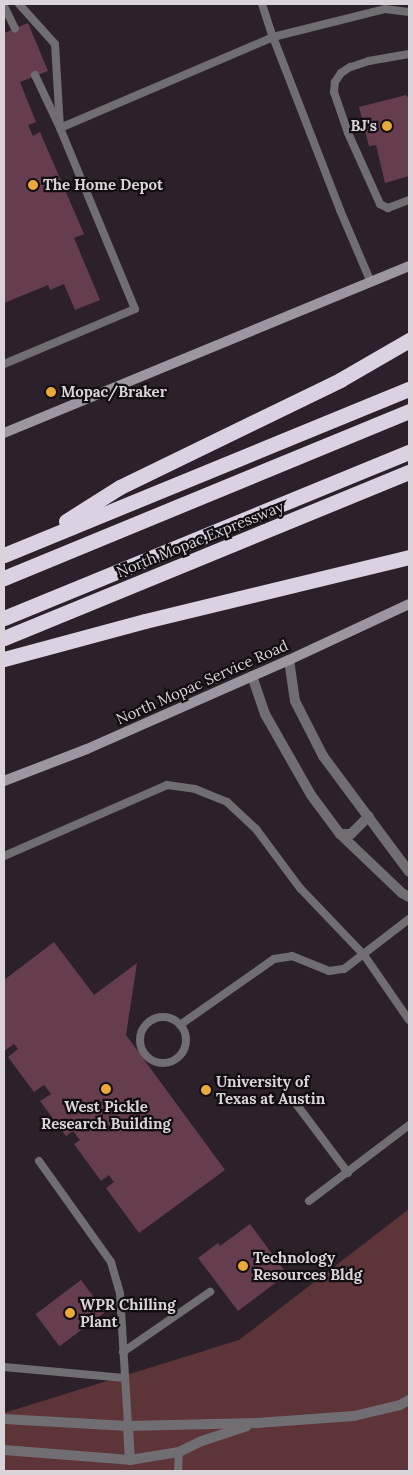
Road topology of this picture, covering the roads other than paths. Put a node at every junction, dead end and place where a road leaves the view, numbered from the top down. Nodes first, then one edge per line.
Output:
1 (20, 4) edge
2 (262, 4) edge
3 (4, 6) edge
4 (409, 12) edge
5 (15, 29) dead end
6 (273, 38) junction
7 (409, 54) edge
8 (35, 75) dead end
9 (60, 128) junction
10 (409, 200) edge
11 (409, 266) edge
12 (370, 280) junction
13 (409, 340) edge
14 (4, 364) edge
15 (409, 389) edge
16 (409, 411) edge
17 (4, 433) edge
18 (409, 452) edge
19 (409, 472) edge
20 (30, 544) junction
21 (4, 554) edge
22 (409, 558) edge
23 (4, 578) edge
24 (409, 604) edge
25 (4, 618) edge
26 (4, 638) edge
27 (4, 659) edge
28 (289, 660) junction
29 (252, 676) junction
30 (4, 781) edge
31 (368, 816) junction
32 (340, 834) junction
33 (4, 856) edge
34 (409, 872) edge
35 (409, 897) edge
36 (409, 918) edge
37 (364, 955) junction
38 (409, 1020) edge
39 (180, 1025) junction
40 (294, 1101) dead end
41 (409, 1125) edge
42 (39, 1161) dead end
43 (348, 1173) junction
44 (308, 1201) dead end
45 (210, 1292) dead end
46 (123, 1352) junction
47 (4, 1367) edge
48 (124, 1378) junction
49 (409, 1400) edge
50 (4, 1418) edge
51 (257, 1423) junction
52 (128, 1426) junction
53 (4, 1450) edge
54 (179, 1452) junction
55 (130, 1460) junction
56 (178, 1471) edge

1 - 9 lane
2 - 6 lane
3 - 5 lane
4 - 6 lane
6 - 9 lane
6 - 12 lane
7 - 10 lane
8 - 9 lane
9 - 14 lane
11 - 12 main road
12 - 17 main road
13 - 20 highway
15 - 20 highway
16 - 23 highway
18 - 25 highway
19 - 26 highway, North Mopac Expressway
20 - 21 highway
22 - 27 highway
24 - 28 main road, North Mopac Service Road
28 - 29 main road, North Mopac Service Road
28 - 31 street
29 - 30 main road, North Mopac Service Road
29 - 32 street
31 - 32 street
31 - 34 street
32 - 35 street
33 - 37 lane
36 - 37 lane
37 - 38 lane
37 - 39 lane
39 - 39 lane
40 - 43 lane
41 - 43 lane
42 - 46 lane
43 - 44 lane
45 - 46 lane
46 - 48 lane
47 - 48 lane
48 - 52 lane
49 - 51 street
50 - 52 street
51 - 52 street
51 - 54 street
52 - 55 street
53 - 55 street
54 - 55 street
54 - 56 lane

